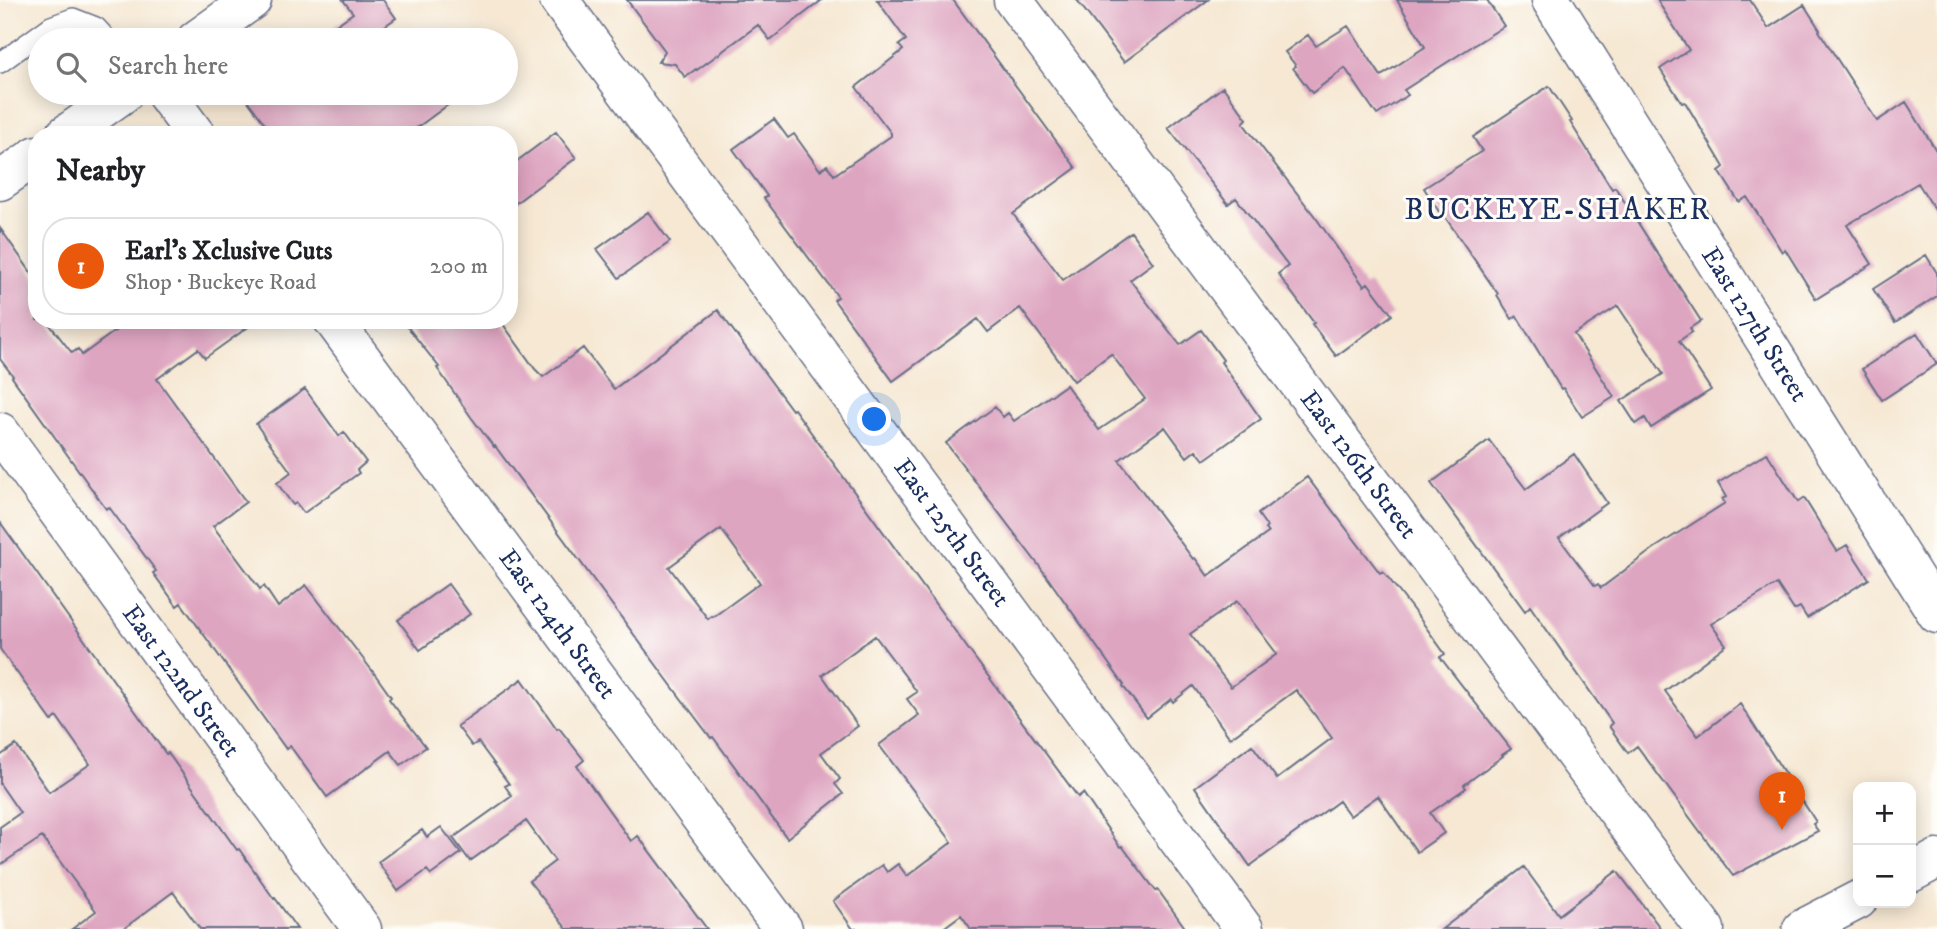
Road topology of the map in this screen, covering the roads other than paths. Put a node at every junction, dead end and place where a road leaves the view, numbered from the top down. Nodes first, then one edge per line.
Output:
1 (252, 0) edge
2 (559, 0) edge
3 (1013, 0) edge
4 (1551, 0) edge
5 (48, 28) edge
6 (97, 28) edge
7 (213, 28) edge
8 (28, 43) edge
9 (0, 63) edge
10 (107, 105) edge
11 (174, 105) edge
12 (78, 126) edge
13 (189, 126) edge
14 (28, 161) edge
15 (0, 181) edge
16 (340, 329) edge
17 (0, 432) edge
18 (1937, 614) edge
19 (1937, 859) edge
20 (1916, 870) edge
21 (1853, 903) edge
22 (362, 929) edge
23 (783, 929) edge
24 (1244, 929) edge
25 (1705, 929) edge
26 (1802, 929) edge

1 - 7 street
2 - 24 street, East 125th Street
3 - 25 street, East 126th Street
4 - 18 street, East 127th Street
5 - 6 lane
8 - 9 lane
10 - 12 street
11 - 13 street
14 - 15 street
16 - 23 street, East 124th Street
17 - 22 street, East 122nd Street
19 - 20 street
21 - 26 street

